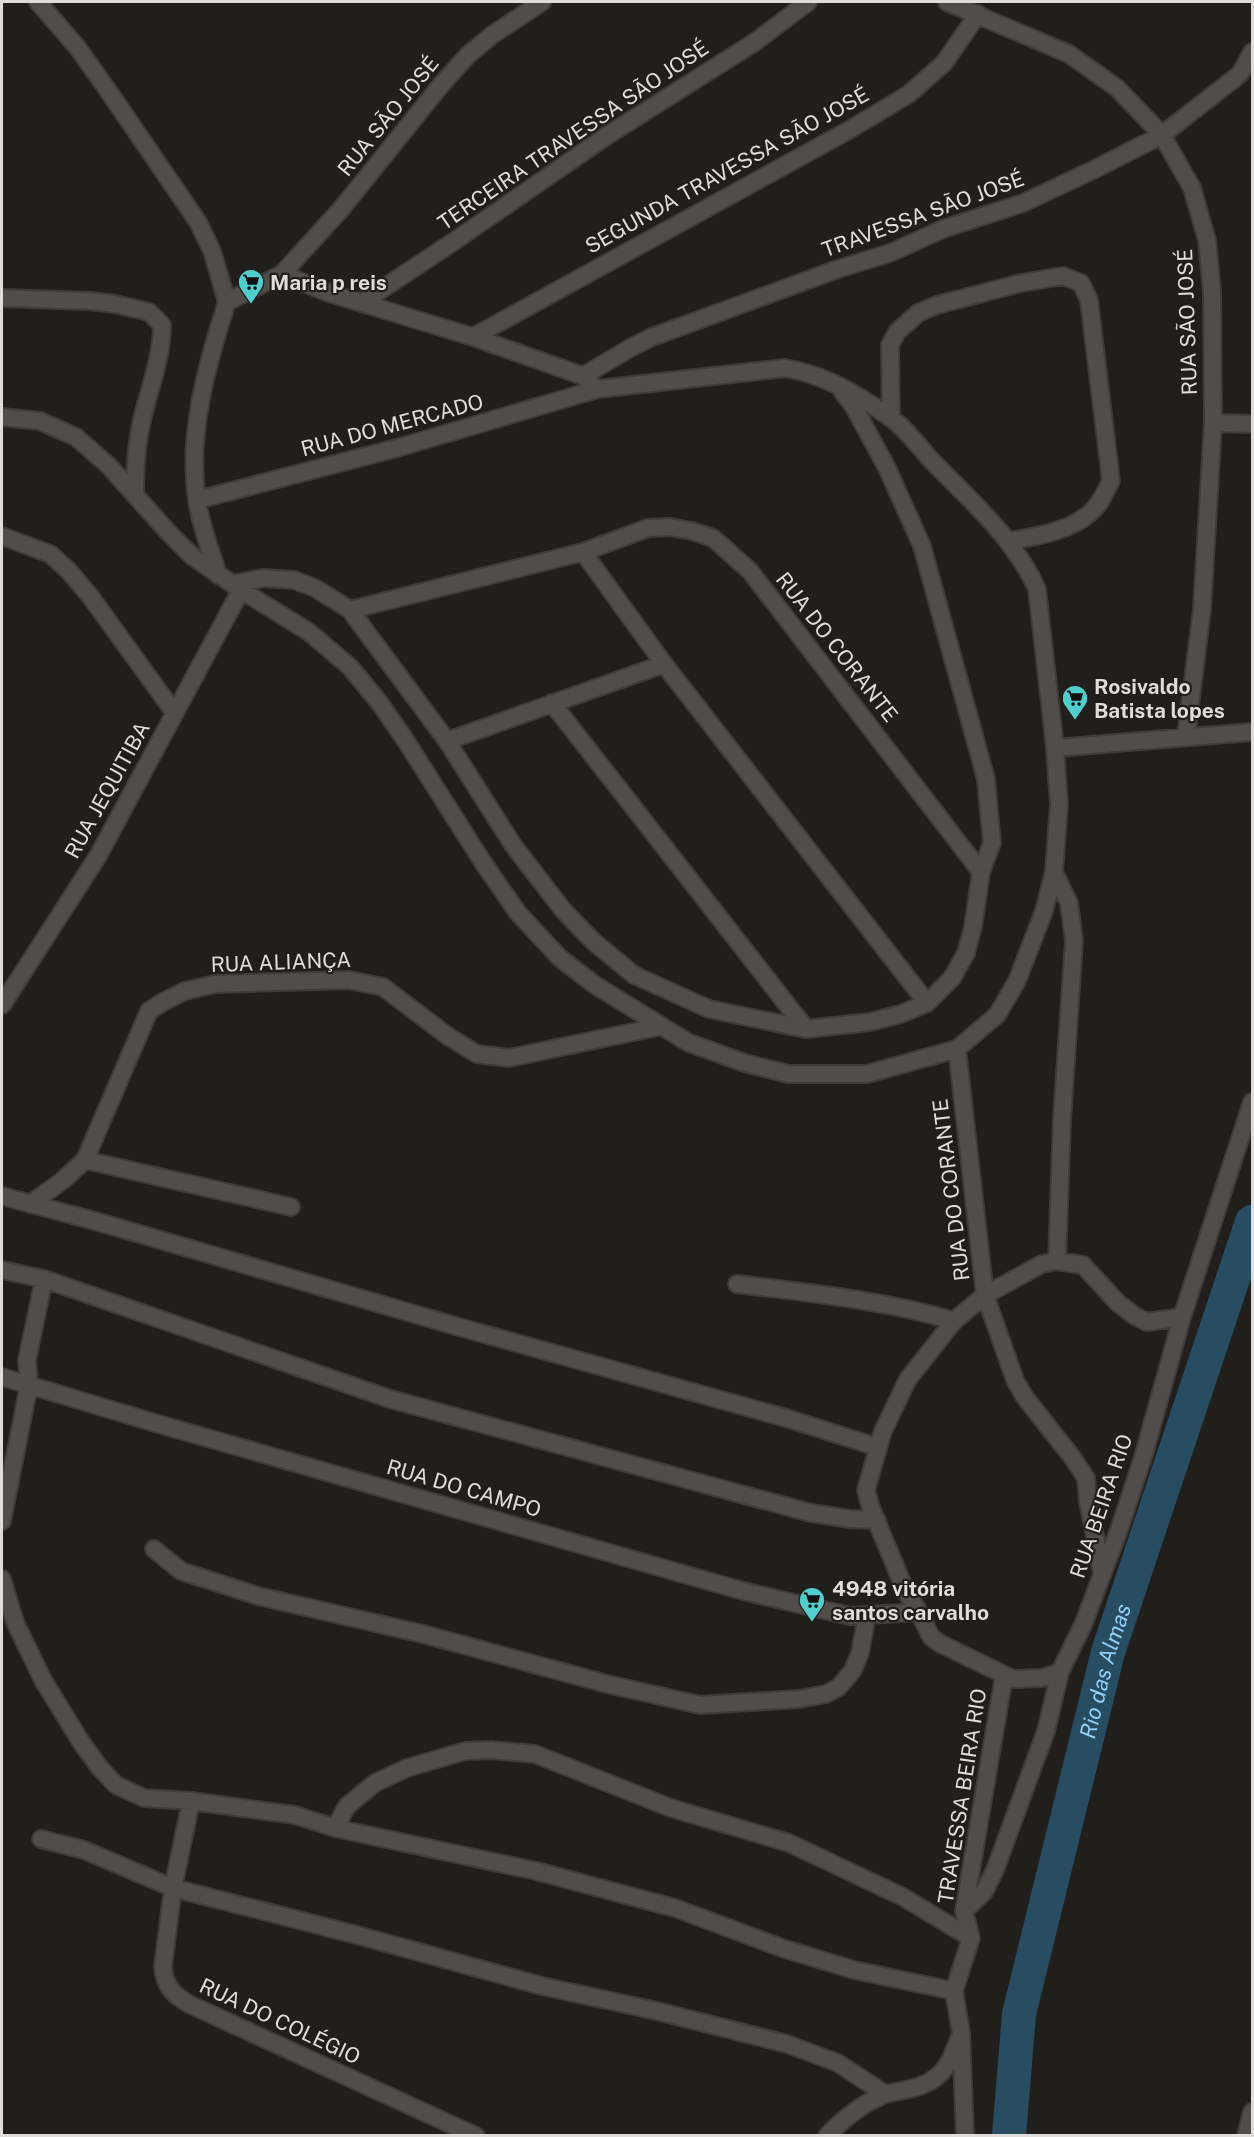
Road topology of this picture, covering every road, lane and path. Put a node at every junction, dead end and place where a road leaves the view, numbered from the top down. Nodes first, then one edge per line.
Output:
1 (38, 2) edge
2 (542, 2) edge
3 (808, 2) edge
4 (947, 2) edge
5 (978, 14) junction
6 (1252, 52) edge
7 (1162, 135) junction
8 (282, 274) junction
9 (2, 298) edge
10 (227, 302) junction
11 (360, 303) junction
12 (473, 336) junction
13 (583, 376) junction
14 (836, 384) junction
15 (598, 389) junction
16 (2, 417) edge
17 (891, 417) junction
18 (1213, 423) junction
19 (1252, 424) edge
20 (135, 494) junction
21 (197, 500) junction
22 (2, 536) edge
23 (1010, 542) junction
24 (583, 552) junction
25 (218, 575) junction
26 (237, 587) junction
27 (350, 610) junction
28 (664, 664) junction
29 (552, 703) junction
30 (174, 712) junction
31 (1252, 732) edge
32 (1186, 737) junction
33 (447, 741) junction
34 (1055, 748) junction
35 (981, 872) junction
36 (1054, 872) junction
37 (927, 1003) junction
38 (2, 1005) edge
39 (662, 1026) junction
40 (806, 1029) junction
41 (957, 1049) junction
42 (1252, 1102) edge
43 (85, 1160) junction
44 (2, 1196) edge
45 (30, 1204) junction
46 (291, 1207) dead end
47 (1057, 1261) junction
48 (2, 1270) edge
49 (44, 1280) junction
50 (737, 1284) dead end
51 (985, 1295) junction
52 (1182, 1317) junction
53 (954, 1321) junction
54 (2, 1377) edge
55 (29, 1384) junction
56 (877, 1447) junction
57 (877, 1520) junction
58 (2, 1521) edge
59 (154, 1549) dead end
60 (1102, 1573) junction
61 (2, 1579) edge
62 (919, 1612) junction
63 (867, 1615) junction
64 (1060, 1672) junction
65 (1004, 1676) junction
66 (191, 1801) junction
67 (335, 1828) junction
68 (41, 1839) dead end
69 (173, 1888) junction
70 (964, 1911) junction
71 (971, 1938) junction
72 (954, 1991) junction
73 (961, 2033) junction
74 (885, 2094) junction
75 (1252, 2112) edge
76 (476, 2136) edge
77 (827, 2136) edge
78 (964, 2136) edge
79 (1246, 2136) edge

1 - 10 street
2 - 8 street, RUA SÃO JOSÉ
3 - 11 street, TERCEIRA TRAVESSA SÃO JOSÉ
4 - 5 street, RUA SÃO JOSÉ
5 - 7 street, RUA SÃO JOSÉ
5 - 12 street, SEGUNDA TRAVESSA SÃO JOSÉ
6 - 7 street, TRAVESSA SÃO JOSÉ
7 - 13 street, TRAVESSA SÃO JOSÉ
7 - 18 street, RUA SÃO JOSÉ
8 - 10 street
8 - 11 street
9 - 20 street
10 - 21 street
11 - 12 street
12 - 13 street
13 - 15 street
14 - 15 street, RUA DO MERCADO
14 - 17 street, RUA DO MERCADO
14 - 35 street
15 - 21 street, RUA DO MERCADO
16 - 20 street
17 - 23 street, RUA DO MERCADO
17 - 23 street
18 - 19 street
18 - 32 street, RUA SÃO JOSÉ
20 - 25 street
21 - 25 street
22 - 30 street
23 - 34 street, RUA DO MERCADO
24 - 27 street, RUA DO CORANTE
24 - 28 street
24 - 35 street, RUA DO CORANTE
25 - 26 street
26 - 27 street
26 - 30 street, RUA JEQUITIBA
26 - 39 street
27 - 33 street
28 - 29 street
28 - 37 street
29 - 33 street
29 - 40 street
30 - 38 street, RUA JEQUITIBA
31 - 32 street
32 - 34 street
33 - 40 street
34 - 36 street, RUA DO MERCADO
35 - 37 street
36 - 41 street, RUA DO MERCADO
36 - 47 street
37 - 40 street
39 - 41 street
39 - 43 street, RUA ALIANÇA
41 - 51 street, RUA DO CORANTE
42 - 52 street, RUA BEIRA RIO
43 - 45 street, RUA ALIANÇA
43 - 46 street
44 - 45 street
45 - 56 street
47 - 51 street
47 - 52 street
48 - 49 street
49 - 55 street
49 - 57 street
50 - 53 street
51 - 53 street, RUA DO CORANTE
51 - 60 street
52 - 60 street, RUA BEIRA RIO
53 - 56 street, RUA DO CORANTE
54 - 55 street, RUA DO CAMPO
55 - 58 street
55 - 63 street, RUA DO CAMPO
56 - 57 street, RUA DO CORANTE
57 - 62 street, RUA DO CORANTE
59 - 63 street
60 - 64 street, RUA BEIRA RIO
61 - 66 street
62 - 63 street, RUA DO CAMPO
62 - 65 street, RUA DO CORANTE
64 - 65 street, RUA DO CORANTE
64 - 70 street, RUA BEIRA RIO
65 - 70 street, TRAVESSA BEIRA RIO
66 - 67 street
66 - 69 street, RUA DO COLÉGIO
67 - 71 street
67 - 72 street
68 - 69 street
69 - 74 street
69 - 76 street, RUA DO COLÉGIO
70 - 71 street, TRAVESSA BEIRA RIO
71 - 72 street
72 - 73 street
73 - 74 street
73 - 78 street
74 - 77 street
75 - 79 street

